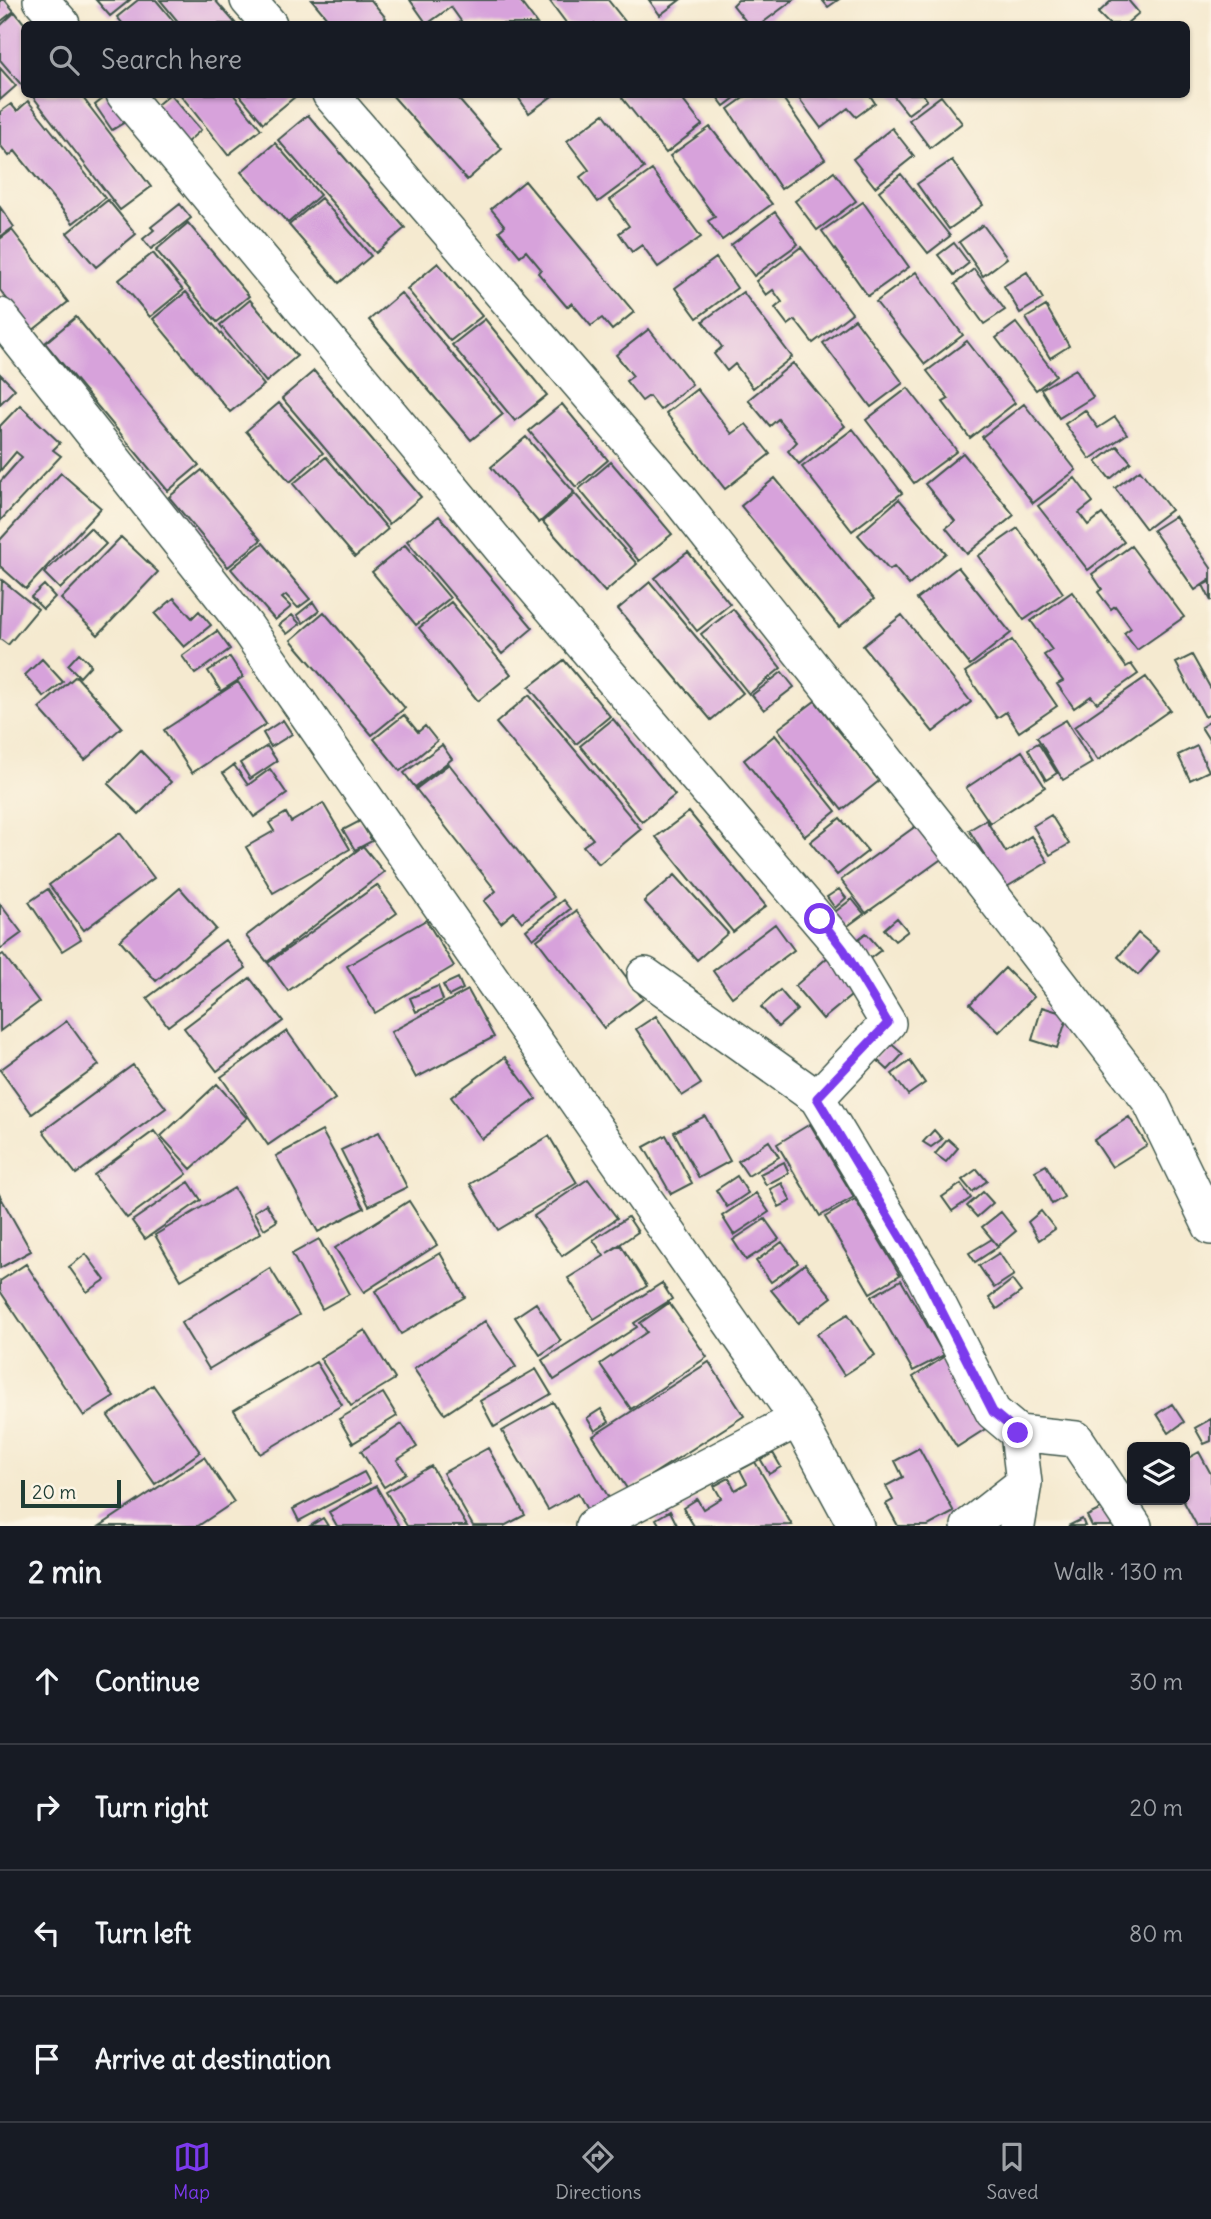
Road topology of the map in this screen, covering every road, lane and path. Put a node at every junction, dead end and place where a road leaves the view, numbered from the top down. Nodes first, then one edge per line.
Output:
1 (41, 0) edge
2 (248, 0) edge
3 (59, 21) edge
4 (266, 21) edge
5 (127, 98) edge
6 (333, 98) edge
7 (0, 316) edge
8 (645, 975) dead end
9 (817, 1098) junction
10 (1211, 1227) edge
11 (798, 1419) junction
12 (1018, 1433) junction
13 (1024, 1483) junction
14 (593, 1526) edge
15 (856, 1526) edge
16 (969, 1526) edge
17 (1017, 1526) edge
18 (1134, 1526) edge

1 - 3 street
2 - 4 street
5 - 9 street
6 - 10 street
7 - 11 street
8 - 9 street
9 - 12 street
11 - 14 street
11 - 15 street
12 - 13 street
12 - 18 street
13 - 16 street
13 - 17 street

